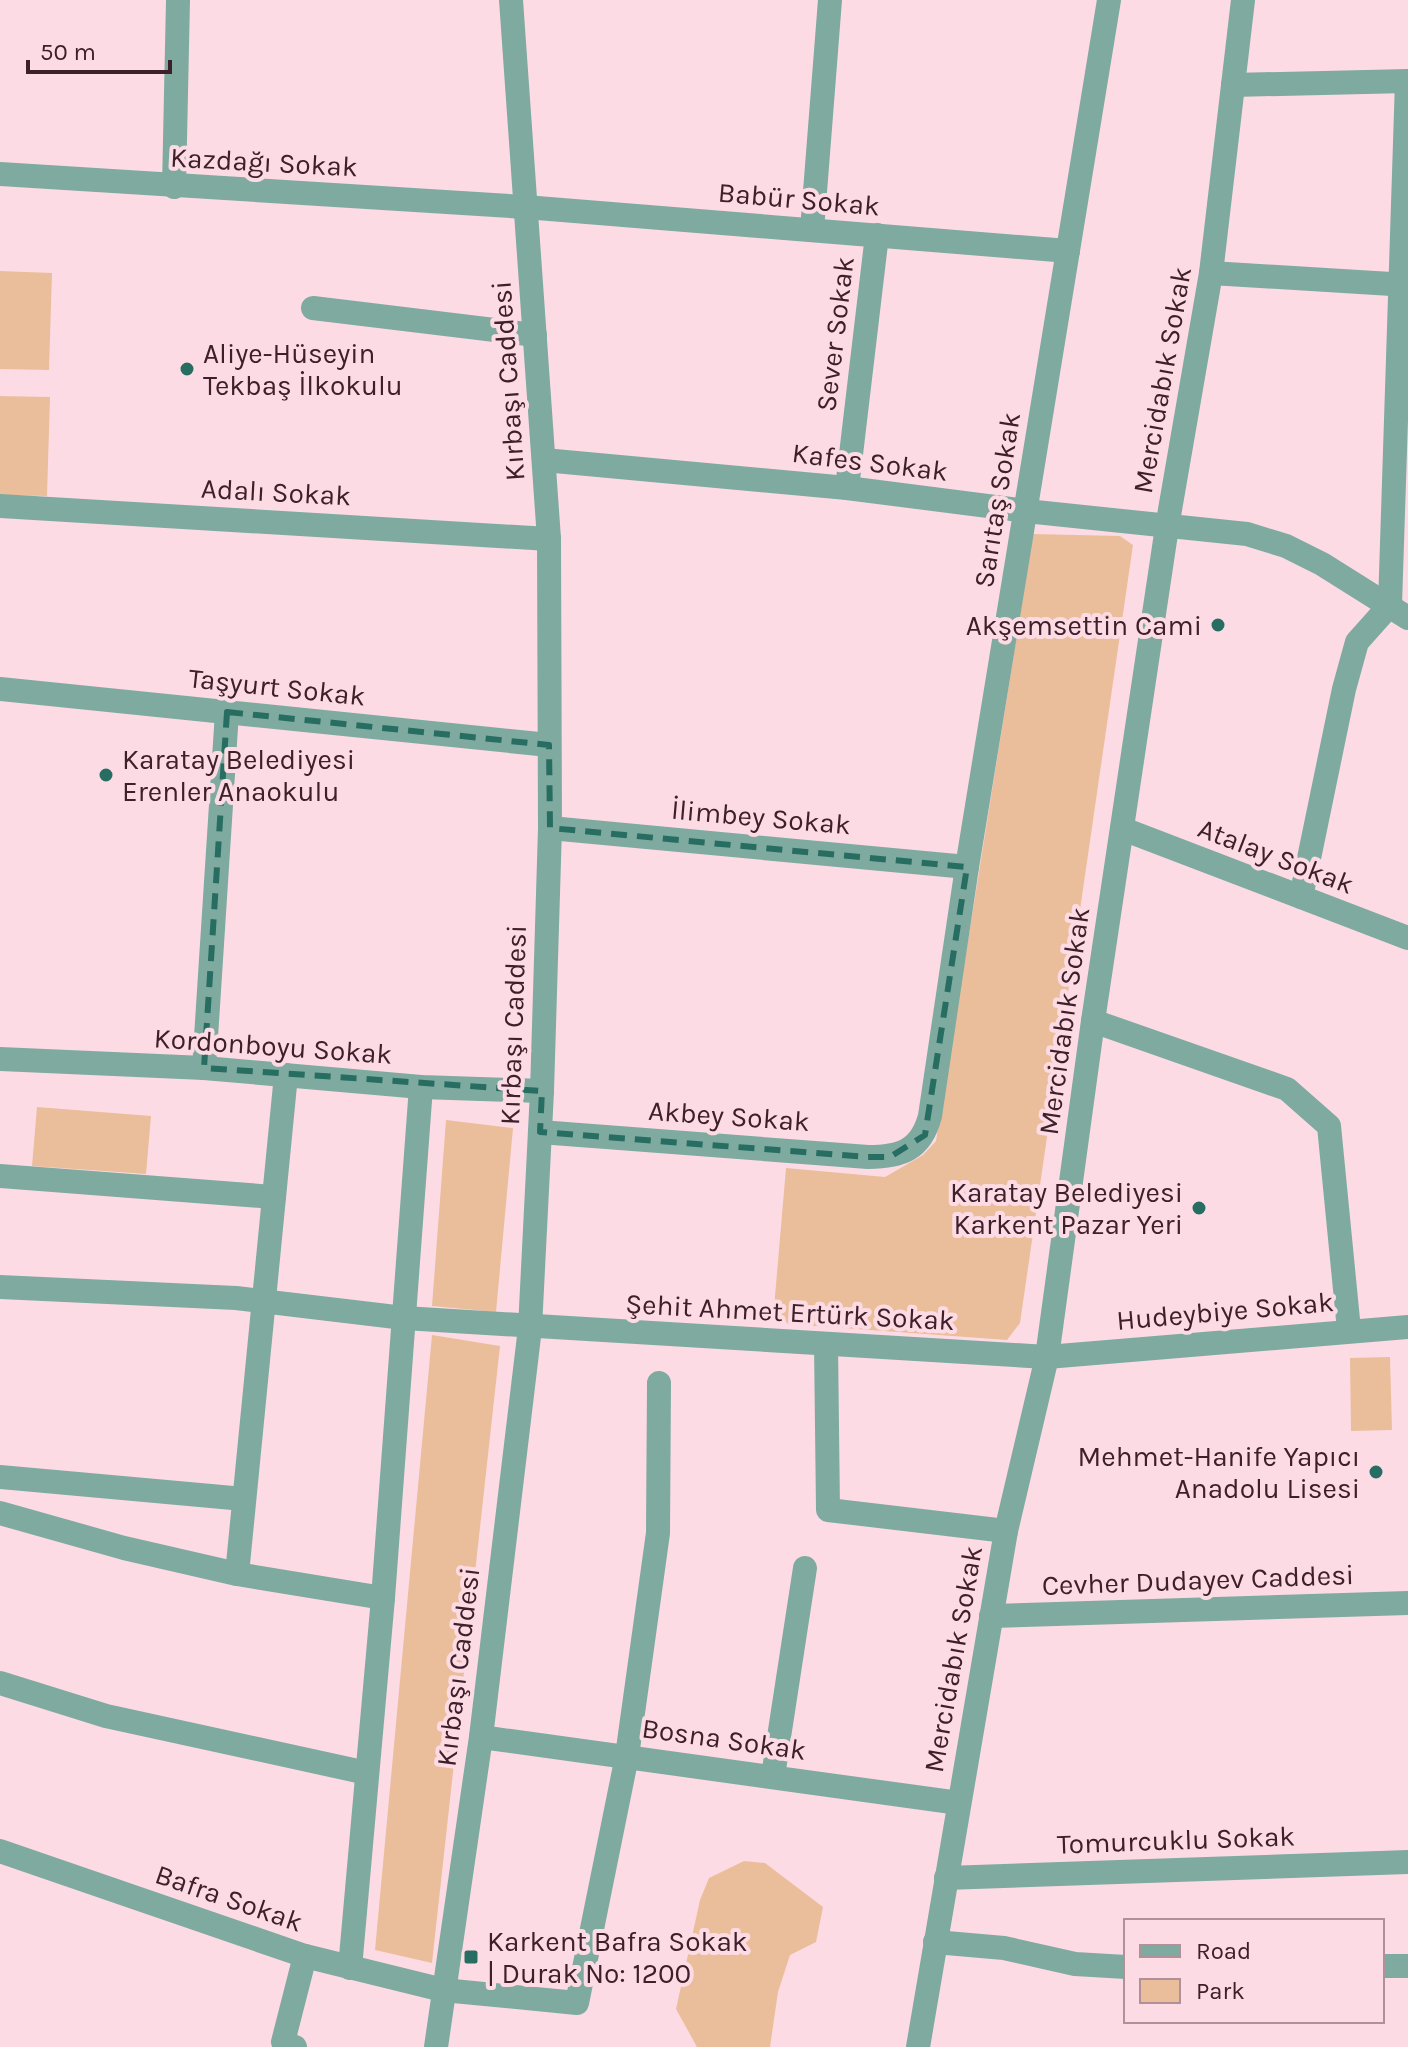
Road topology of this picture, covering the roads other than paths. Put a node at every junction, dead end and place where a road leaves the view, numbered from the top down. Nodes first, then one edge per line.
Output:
1 (178, 0) edge
2 (511, 0) edge
3 (830, 0) edge
4 (1109, 0) edge
5 (1243, 0) edge
6 (1407, 81) edge
7 (1233, 85) junction
8 (0, 174) edge
9 (174, 187) junction
10 (525, 207) junction
11 (812, 230) junction
12 (877, 235) junction
13 (1068, 251) junction
14 (1211, 273) junction
15 (1403, 285) edge
16 (313, 308) dead end
17 (535, 335) junction
18 (544, 460) junction
19 (847, 488) junction
20 (0, 506) edge
21 (1026, 511) junction
22 (1167, 527) junction
23 (549, 539) junction
24 (1399, 612) edge
25 (0, 689) edge
26 (227, 712) junction
27 (549, 745) junction
28 (550, 828) junction
29 (1123, 829) junction
30 (967, 867) junction
31 (1301, 897) junction
32 (1408, 938) edge
33 (1093, 1021) junction
34 (0, 1059) edge
35 (204, 1068) junction
36 (286, 1075) junction
37 (421, 1087) junction
38 (542, 1091) junction
39 (540, 1132) junction
40 (912, 1148) joint
41 (0, 1176) edge
42 (274, 1197) junction
43 (0, 1287) edge
44 (263, 1303) junction
45 (404, 1318) junction
46 (1408, 1327) edge
47 (530, 1328) junction
48 (1349, 1330) junction
49 (826, 1344) junction
50 (1047, 1357) junction
51 (659, 1383) dead end
52 (0, 1477) edge
53 (244, 1499) junction
54 (0, 1513) edge
55 (1006, 1531) junction
56 (805, 1568) dead end
57 (237, 1574) junction
58 (383, 1598) junction
59 (1408, 1603) edge
60 (991, 1616) junction
61 (0, 1683) edge
62 (481, 1737) junction
63 (627, 1756) junction
64 (367, 1773) junction
65 (773, 1776) junction
66 (959, 1803) junction
67 (0, 1851) edge
68 (1408, 1862) edge
69 (946, 1878) junction
70 (935, 1942) junction
71 (305, 1956) junction
72 (1384, 1966) edge
73 (1408, 1966) edge
74 (1124, 1967) edge
75 (350, 1968) junction
76 (443, 1990) junction
77 (295, 2047) edge
78 (436, 2047) edge
79 (918, 2047) edge

1 - 9 street
2 - 10 street, Kırbaşı Caddesi
3 - 11 street
4 - 13 street, Sarıtaş Sokak
5 - 7 street, Mercidabık Sokak
6 - 7 street
6 - 15 street
7 - 14 street, Mercidabık Sokak
8 - 9 street, Kazdağı Sokak
9 - 10 street, Kazdağı Sokak
10 - 11 street, Babür Sokak
10 - 17 street, Kırbaşı Caddesi
11 - 12 street, Babür Sokak
12 - 13 street, Babür Sokak
12 - 19 street, Sever Sokak
13 - 21 street, Sarıtaş Sokak
14 - 15 street
14 - 22 street, Mercidabık Sokak
15 - 24 street
16 - 17 street
17 - 18 street, Kırbaşı Caddesi
18 - 19 street, Kafes Sokak
18 - 23 street, Kırbaşı Caddesi
19 - 21 street, Kafes Sokak
20 - 23 street, Adalı Sokak
21 - 22 street, Kafes Sokak
21 - 30 street, Sarıtaş Sokak
22 - 24 street, Kafes Sokak
22 - 29 street, Mercidabık Sokak
23 - 27 street, Kırbaşı Caddesi
24 - 31 street
25 - 26 street, Taşyurt Sokak
26 - 27 street, Taşyurt Sokak
26 - 35 street
27 - 28 street, Kırbaşı Caddesi
28 - 30 street, İlimbey Sokak
28 - 38 street, Kırbaşı Caddesi
29 - 31 street, Atalay Sokak
29 - 33 street, Mercidabık Sokak
30 - 40 street, Sarıtaş Sokak
31 - 32 street, Atalay Sokak
33 - 48 street
33 - 50 street, Mercidabık Sokak
34 - 35 street, Kordonboyu Sokak
35 - 36 street, Kordonboyu Sokak
36 - 37 street, Kordonboyu Sokak
36 - 42 street
37 - 38 street, Kordonboyu Sokak
37 - 45 street
38 - 39 street, Kırbaşı Caddesi
39 - 40 street, Akbey Sokak
39 - 47 street, Kırbaşı Caddesi
41 - 42 street
42 - 44 street
43 - 44 street, Şehit Ahmet Ertürk Sokak
44 - 45 street, Şehit Ahmet Ertürk Sokak
44 - 53 street
45 - 47 street, Şehit Ahmet Ertürk Sokak
45 - 58 street
46 - 48 street, Hudeybiye Sokak
47 - 49 street, Şehit Ahmet Ertürk Sokak
47 - 62 street, Kırbaşı Caddesi
48 - 50 street, Hudeybiye Sokak
49 - 50 street, Şehit Ahmet Ertürk Sokak
49 - 55 street
50 - 55 street, Mercidabık Sokak
51 - 63 street
52 - 53 street
53 - 57 street
54 - 57 street
55 - 60 street, Mercidabık Sokak
56 - 65 street
57 - 58 street
58 - 64 street
59 - 60 street, Cevher Dudayev Caddesi
60 - 66 street, Mercidabık Sokak
61 - 64 street
62 - 63 street, Bosna Sokak
62 - 76 street, Kırbaşı Caddesi
63 - 65 street, Bosna Sokak
63 - 76 street, Bafra Sokak
64 - 75 street
65 - 66 street, Bosna Sokak
66 - 69 street, Mercidabık Sokak
67 - 71 street, Bafra Sokak
68 - 69 street, Tomurcuklu Sokak
69 - 70 street, Mercidabık Sokak
70 - 74 street
70 - 79 street, Mercidabık Sokak
71 - 75 street, Bafra Sokak
71 - 77 street
72 - 73 street
75 - 76 street, Bafra Sokak
76 - 78 street, Kırbaşı Caddesi

